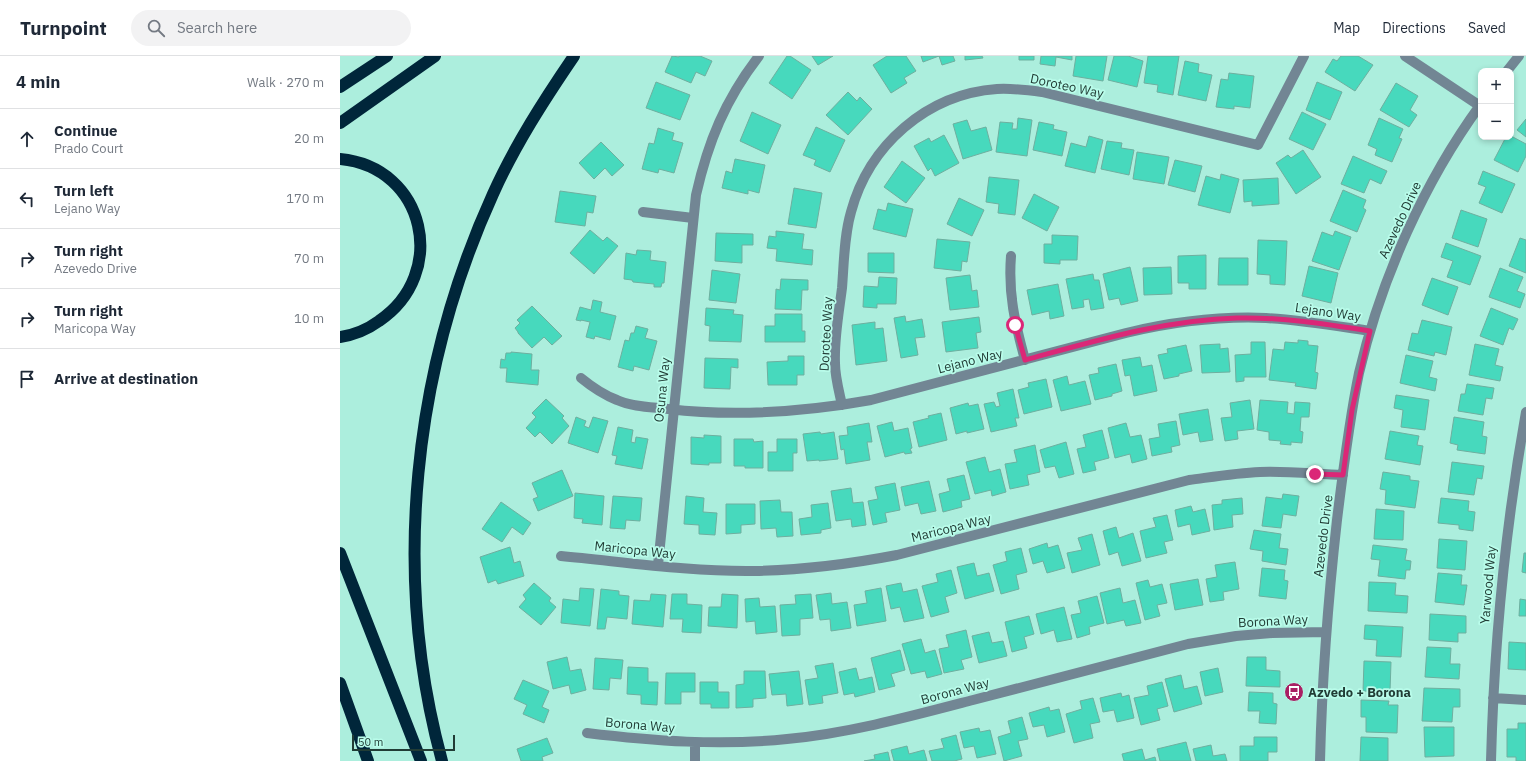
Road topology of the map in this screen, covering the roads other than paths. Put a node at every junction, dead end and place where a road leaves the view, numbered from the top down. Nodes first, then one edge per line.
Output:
1 (387, 56) edge
2 (435, 56) edge
3 (574, 56) edge
4 (759, 56) edge
5 (1304, 56) edge
6 (1405, 56) edge
7 (1519, 56) edge
8 (1509, 68) edge
9 (340, 88) edge
10 (1478, 104) edge
11 (1478, 108) edge
12 (340, 123) edge
13 (340, 159) edge
14 (643, 212) dead end
15 (693, 218) junction
16 (1011, 256) dead end
17 (1370, 331) junction
18 (340, 337) edge
19 (1025, 360) junction
20 (581, 378) dead end
21 (842, 405) junction
22 (673, 410) junction
23 (1526, 412) edge
24 (1343, 475) junction
25 (340, 553) edge
26 (561, 556) dead end
27 (658, 565) junction
28 (1326, 632) junction
29 (340, 683) edge
30 (1492, 698) junction
31 (1526, 700) edge
32 (587, 733) dead end
33 (694, 743) junction
34 (368, 761) edge
35 (421, 761) edge
36 (442, 761) edge
37 (695, 761) edge
38 (1320, 761) edge
39 (1491, 761) edge

1 - 9 highway
2 - 12 highway
3 - 36 highway
4 - 15 street, Osuna Way
5 - 21 street, Doroteo Way
6 - 10 street
7 - 8 street
11 - 17 street, Azevedo Drive
13 - 18 highway
14 - 15 street
15 - 22 street, Osuna Way
16 - 19 street
17 - 19 street, Lejano Way
17 - 24 street, Azevedo Drive
19 - 21 street, Lejano Way
20 - 22 street, Lejano Way
21 - 22 street, Lejano Way
22 - 27 street, Osuna Way
23 - 30 street, Yarwood Way
24 - 27 street, Maricopa Way
24 - 28 street, Azevedo Drive
25 - 35 highway
26 - 27 street, Maricopa Way
28 - 33 street, Borona Way
28 - 38 street, Azevedo Drive
29 - 34 highway
30 - 31 street
30 - 39 street, Yarwood Way
32 - 33 street, Borona Way
33 - 37 street

